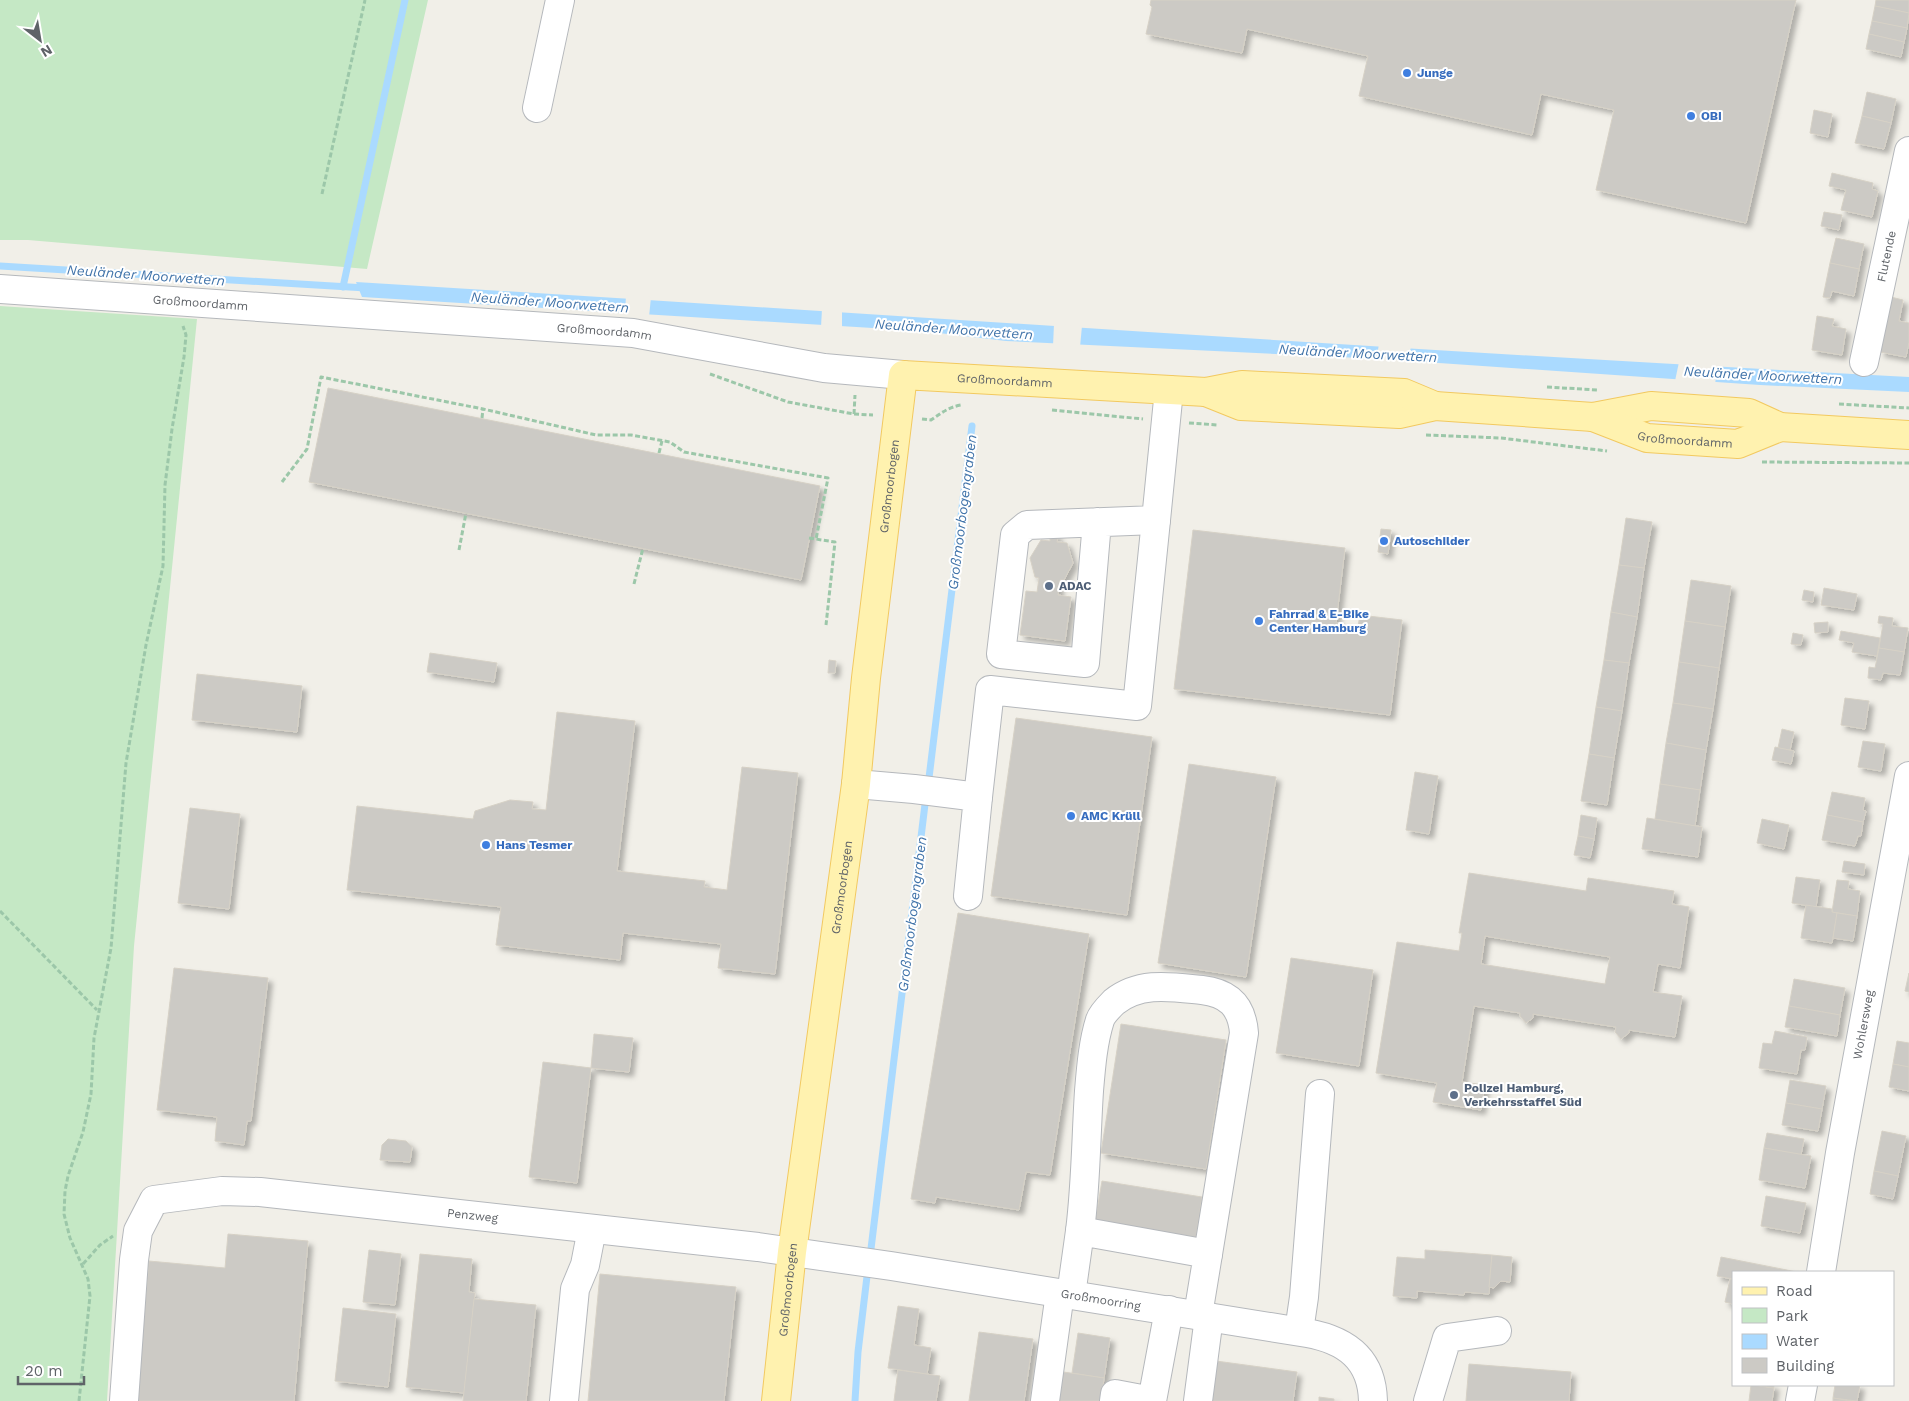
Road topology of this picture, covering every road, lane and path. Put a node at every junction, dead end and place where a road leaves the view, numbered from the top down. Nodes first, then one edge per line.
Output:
1 (364, 0) edge
2 (560, 0) edge
3 (537, 108) dead end
4 (1909, 151) edge
5 (322, 194) dead end
6 (1903, 212) edge
7 (0, 289) edge
8 (174, 301) junction
9 (1864, 362) dead end
10 (704, 372) dead end
11 (904, 375) junction
12 (1169, 390) junction
13 (1206, 392) junction
14 (1387, 392) junction
15 (1435, 406) junction
16 (483, 409) junction
17 (1358, 412) junction
18 (854, 414) dead end
19 (1593, 416) junction
20 (482, 418) dead end
21 (1780, 427) junction
22 (1909, 435) edge
23 (662, 441) junction
24 (659, 453) dead end
25 (282, 482) dead end
26 (466, 513) dead end
27 (1156, 520) junction
28 (1097, 522) junction
29 (809, 538) dead end
30 (816, 539) junction
31 (643, 548) dead end
32 (459, 550) dead end
33 (634, 584) dead end
34 (826, 624) dead end
35 (1909, 776) edge
36 (856, 784) junction
37 (978, 797) junction
38 (968, 896) dead end
39 (0, 911) edge
40 (98, 1010) junction
41 (1320, 1094) dead end
42 (592, 1229) junction
43 (138, 1231) junction
44 (1080, 1231) junction
45 (792, 1252) junction
46 (1208, 1254) junction
47 (83, 1265) junction
48 (1821, 1271) edge
49 (1066, 1294) junction
50 (1169, 1310) junction
51 (1204, 1316) junction
52 (1298, 1331) junction
53 (1497, 1331) dead end
54 (1803, 1386) edge
55 (79, 1401) edge
56 (124, 1401) edge
57 (564, 1401) edge
58 (776, 1401) edge
59 (1045, 1401) edge
60 (1114, 1401) edge
61 (1198, 1401) edge
62 (1373, 1401) edge
63 (1428, 1401) edge
64 (1800, 1401) edge

1 - 5 path
2 - 3 street
4 - 6 street, Flutende
6 - 9 street, Flutende
7 - 8 street, Großmoordamm
8 - 11 street, Großmoordamm
8 - 40 path
10 - 18 path
11 - 12 main road, Großmoordamm
11 - 36 main road, Großmoorbogen
12 - 13 main road, Großmoordamm
12 - 27 street
13 - 14 main road, Großmoordamm
13 - 17 main road, Großmoordamm
14 - 15 main road, Großmoordamm
14 - 17 main road
15 - 17 main road, Großmoordamm
15 - 19 main road, Großmoordamm
16 - 20 path
16 - 23 path
16 - 25 path
19 - 21 main road, Großmoordamm
19 - 21 main road, Großmoordamm
21 - 22 main road, Großmoordamm
23 - 24 path
23 - 30 path
26 - 32 path
27 - 28 street
27 - 37 street
28 - 28 street
29 - 30 path
30 - 34 path
31 - 33 path
35 - 48 street, Wohlersweg
36 - 37 street
36 - 45 main road, Großmoorbogen
37 - 38 street
39 - 40 path
40 - 47 path
41 - 52 street
42 - 43 street, Penzweg
42 - 45 street, Penzweg
42 - 57 street
43 - 47 path
43 - 56 street
44 - 46 street
44 - 46 street
44 - 49 street
45 - 49 street, Großmoorring
45 - 58 main road, Großmoorbogen
46 - 51 street
47 - 55 path
49 - 50 street, Großmoorring
49 - 59 street
50 - 51 street, Großmoorring
50 - 60 street
51 - 52 street, Großmoorring
51 - 61 street
52 - 62 street, Großmoorring
53 - 63 street
54 - 64 street

